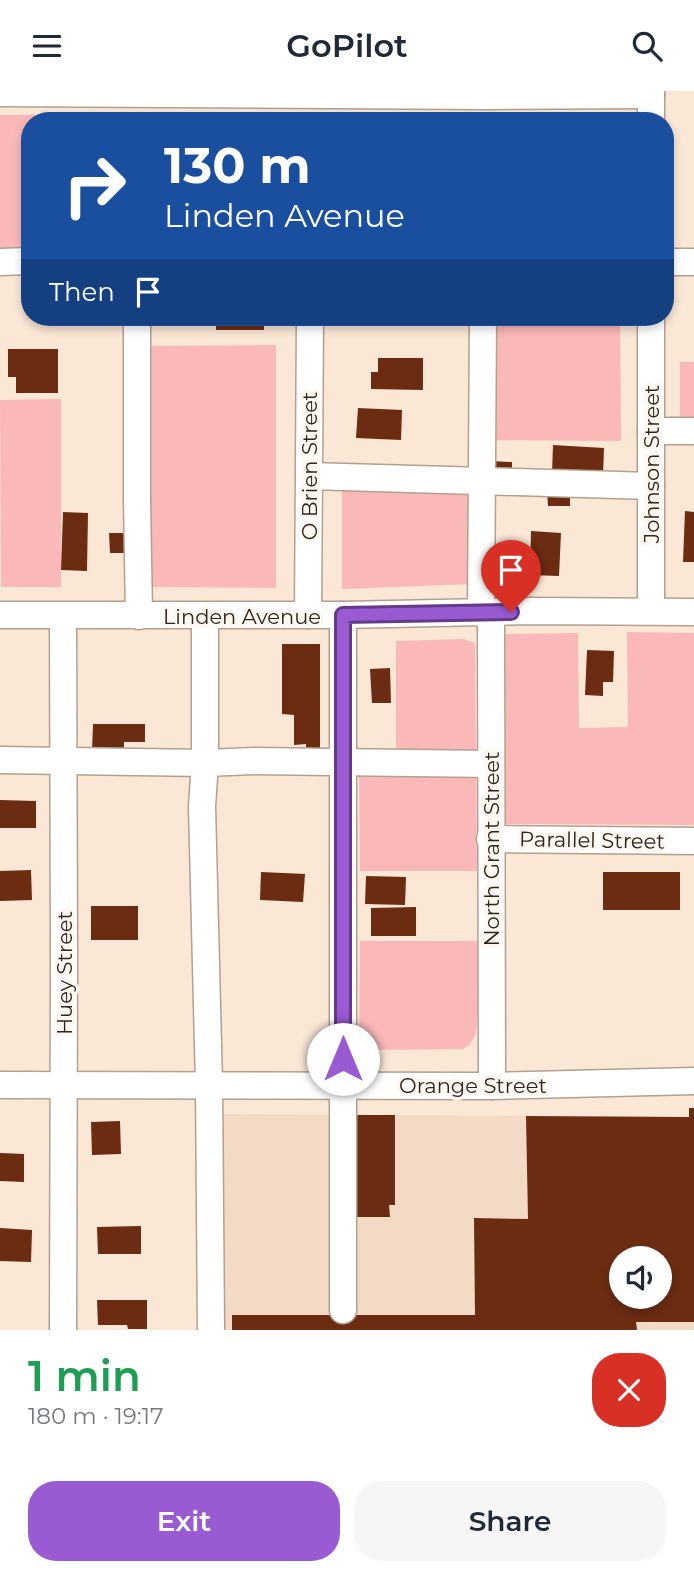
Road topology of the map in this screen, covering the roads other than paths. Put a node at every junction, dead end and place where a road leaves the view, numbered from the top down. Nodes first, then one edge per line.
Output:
1 (0, 93) edge
2 (651, 102) edge
3 (484, 109) edge
4 (0, 261) edge
5 (21, 261) edge
6 (674, 262) edge
7 (694, 262) edge
8 (137, 326) edge
9 (310, 326) edge
10 (483, 326) edge
11 (651, 326) edge
12 (652, 431) junction
13 (694, 432) edge
14 (309, 477) junction
15 (482, 482) junction
16 (651, 486) junction
17 (652, 611) junction
18 (694, 612) edge
19 (486, 613) junction
20 (0, 615) edge
21 (309, 615) junction
22 (343, 615) junction
23 (63, 616) junction
24 (139, 616) junction
25 (205, 616) junction
26 (0, 760) edge
27 (64, 760) junction
28 (205, 763) junction
29 (342, 763) junction
30 (491, 764) junction
31 (490, 839) junction
32 (694, 841) edge
33 (694, 1081) edge
34 (0, 1085) edge
35 (63, 1085) junction
36 (209, 1085) junction
37 (343, 1086) junction
38 (492, 1086) junction
39 (343, 1310) dead end
40 (63, 1330) edge
41 (211, 1330) edge

1 - 3 street
2 - 3 street
4 - 5 street
6 - 7 street
8 - 24 street
9 - 14 street, O Brien Street
10 - 15 street, North Grant Street
11 - 12 street, Johnson Street
12 - 13 street
12 - 16 street, Johnson Street
14 - 15 street
14 - 21 street, O Brien Street
15 - 16 street
15 - 19 street, North Grant Street
16 - 17 street, Johnson Street
17 - 18 street, Linden Avenue
17 - 19 street, Linden Avenue
19 - 22 street, Linden Avenue
19 - 30 street, North Grant Street
20 - 23 street, Linden Avenue
21 - 22 street, Linden Avenue
21 - 25 street, Linden Avenue
22 - 29 street
23 - 24 street, Linden Avenue
23 - 27 street, Huey Street
24 - 25 street, Linden Avenue
25 - 28 street
26 - 27 street
27 - 28 street
27 - 35 street, Huey Street
28 - 29 street
28 - 36 street
29 - 30 street
29 - 37 street
30 - 31 street, North Grant Street
31 - 32 street, Parallel Street
31 - 38 street, North Grant Street
33 - 38 street, Orange Street
34 - 35 street, Orange Street
35 - 36 street, Orange Street
35 - 40 street, Huey Street
36 - 37 street, Orange Street
36 - 41 street
37 - 38 street, Orange Street
37 - 39 street

